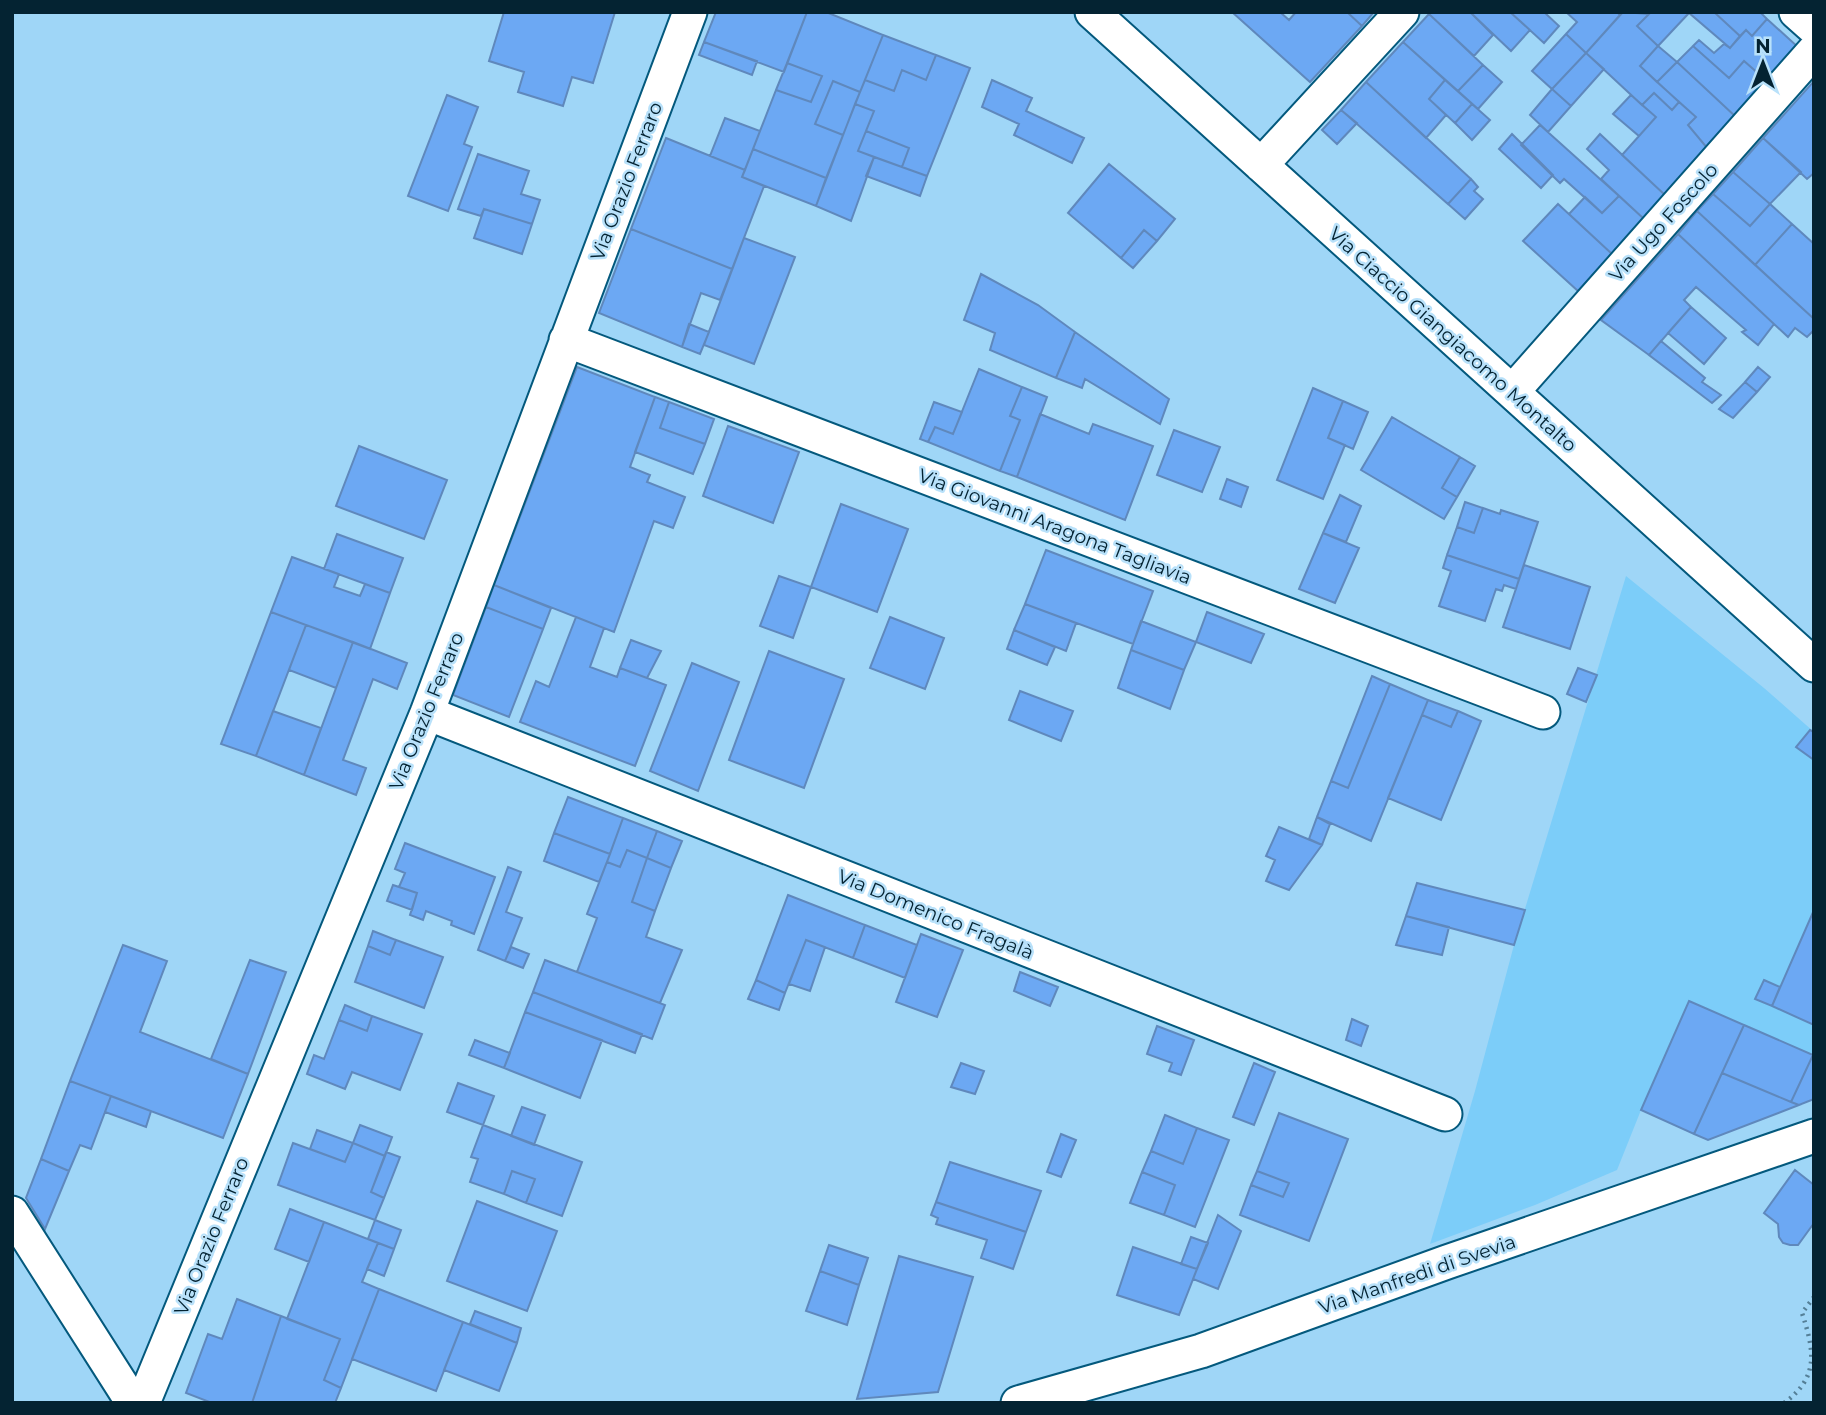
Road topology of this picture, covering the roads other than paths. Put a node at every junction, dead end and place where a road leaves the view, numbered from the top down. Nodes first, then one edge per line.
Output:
1 (690, 12) edge
2 (1092, 12) edge
3 (1402, 12) edge
4 (1796, 12) edge
5 (1814, 28) edge
6 (1814, 51) edge
7 (1261, 165) junction
8 (566, 340) junction
9 (1512, 392) junction
10 (1814, 665) edge
11 (1543, 712) dead end
12 (427, 713) junction
13 (1445, 1114) dead end
14 (1814, 1136) edge
15 (12, 1213) edge
16 (133, 1403) edge
17 (143, 1403) edge
18 (1018, 1403) edge

1 - 8 street, Via Orazio Ferraro
2 - 7 street, Via Ciaccio Giangiacomo Montalto
3 - 7 street
4 - 5 street
6 - 9 street, Via Ugo Foscolo
7 - 9 street, Via Ciaccio Giangiacomo Montalto
8 - 11 street, Via Giovanni Aragona Tagliavia
8 - 12 street, Via Orazio Ferraro
9 - 10 street, Via Ciaccio Giangiacomo Montalto
12 - 13 street, Via Domenico Fragalà
12 - 17 street, Via Orazio Ferraro
14 - 18 street, Via Manfredi di Svevia
15 - 16 street

